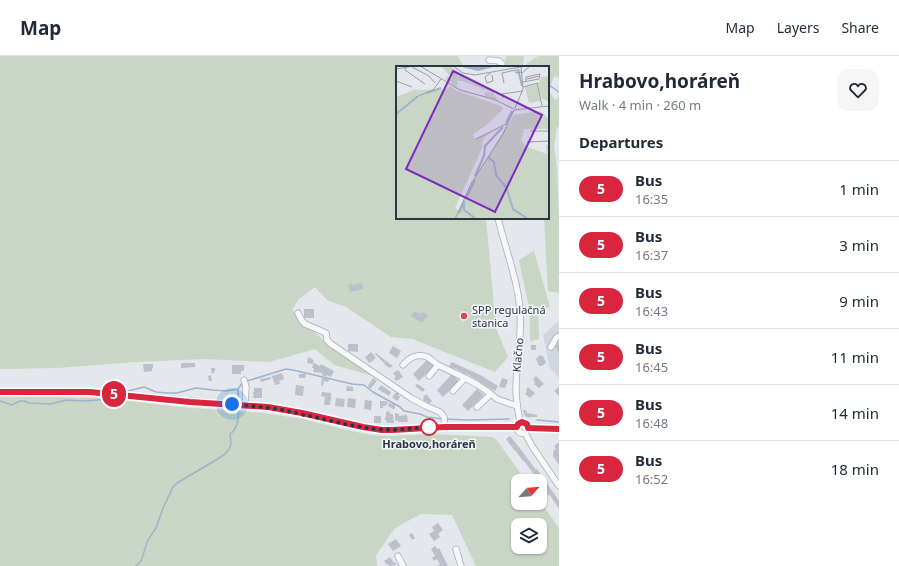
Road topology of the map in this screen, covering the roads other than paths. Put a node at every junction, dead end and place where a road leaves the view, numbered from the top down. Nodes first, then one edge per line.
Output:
1 (489, 61) edge
2 (502, 64) dead end
3 (498, 219) edge
4 (298, 313) dead end
5 (559, 336) edge
6 (551, 347) dead end
7 (403, 365) dead end
8 (438, 365) junction
9 (428, 376) dead end
10 (465, 378) junction
11 (245, 381) dead end
12 (453, 391) dead end
13 (0, 392) edge
14 (491, 394) junction
15 (245, 405) junction
16 (517, 406) junction
17 (477, 407) dead end
18 (445, 422) junction
19 (518, 425) junction
20 (559, 429) edge
21 (527, 430) junction
22 (559, 486) edge
23 (456, 549) dead end
24 (398, 556) dead end
25 (403, 566) edge
26 (461, 566) edge

1 - 2 street
3 - 16 street, Klačno
4 - 18 street
5 - 6 street
7 - 8 street
8 - 9 street
8 - 10 street
10 - 12 street
10 - 14 street
11 - 15 street
13 - 15 street
14 - 16 street
14 - 17 street
15 - 18 street
16 - 19 street, Klačno
18 - 19 street
19 - 21 street
19 - 21 street
20 - 21 street
21 - 22 street
23 - 26 street
24 - 25 street

